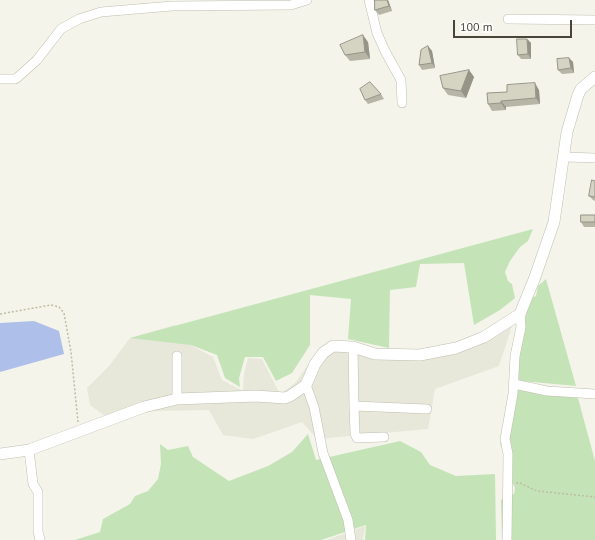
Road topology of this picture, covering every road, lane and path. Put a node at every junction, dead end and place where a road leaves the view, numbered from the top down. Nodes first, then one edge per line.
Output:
1 (307, 0) edge
2 (369, 0) edge
3 (508, 19) dead end
4 (595, 20) edge
5 (595, 77) edge
6 (0, 79) edge
7 (402, 103) dead end
8 (565, 156) junction
9 (595, 158) edge
10 (0, 314) edge
11 (520, 314) junction
12 (353, 346) junction
13 (177, 356) dead end
14 (514, 384) junction
15 (306, 385) junction
16 (595, 394) edge
17 (177, 399) junction
18 (354, 406) junction
19 (427, 409) dead end
20 (79, 432) junction
21 (384, 437) dead end
22 (29, 450) junction
23 (0, 454) edge
24 (508, 484) junction
25 (595, 497) edge
26 (40, 540) edge
27 (351, 540) edge
28 (507, 540) edge

1 - 6 street
2 - 7 street
3 - 4 street
5 - 8 street
8 - 9 street
8 - 11 street
10 - 20 path
11 - 12 street
11 - 14 street
12 - 15 street
12 - 18 street
13 - 17 street
14 - 16 street
14 - 24 street
15 - 17 street
15 - 27 street
17 - 20 street
18 - 19 street
18 - 21 street
20 - 22 street
22 - 23 street
22 - 26 street
24 - 25 path
24 - 28 street

